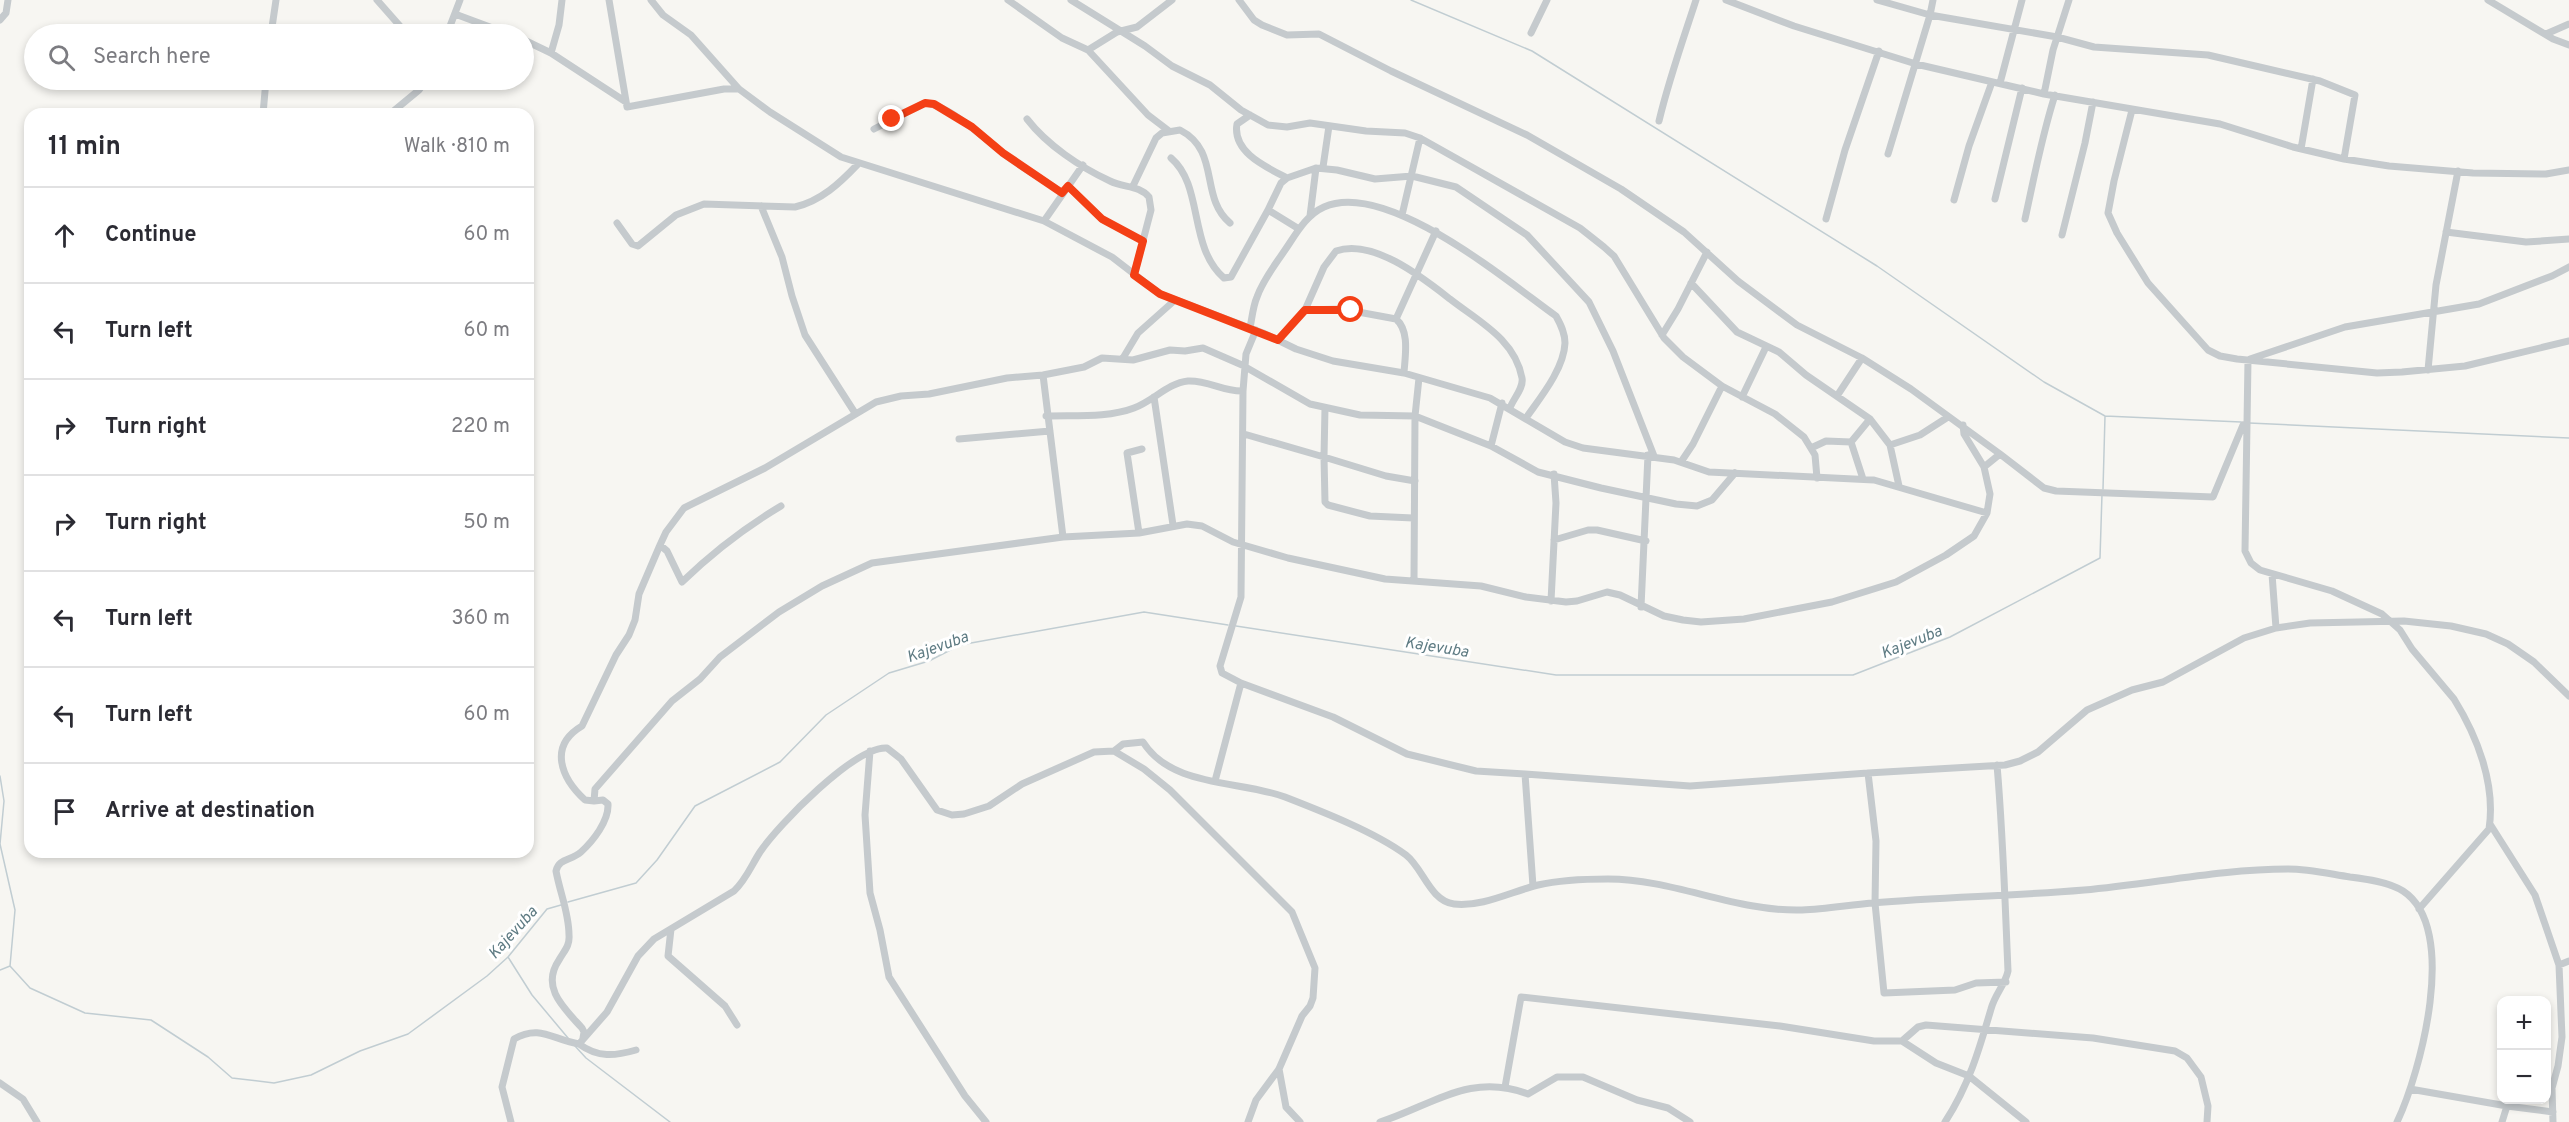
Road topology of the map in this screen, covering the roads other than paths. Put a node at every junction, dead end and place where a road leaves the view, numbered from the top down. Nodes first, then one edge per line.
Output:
1 (8, 0) edge
2 (276, 0) edge
3 (377, 0) edge
4 (460, 0) edge
5 (562, 0) edge
6 (609, 0) edge
7 (651, 0) edge
8 (1008, 0) edge
9 (1071, 0) edge
10 (1173, 0) edge
11 (1239, 0) edge
12 (1547, 0) edge
13 (1696, 0) edge
14 (1726, 0) edge
15 (1877, 0) edge
16 (1933, 0) edge
17 (2022, 0) edge
18 (2069, 0) edge
19 (2488, 0) edge
20 (2506, 0) edge
21 (1889, 2) edge
22 (2503, 9) junction
23 (454, 14) junction
24 (1930, 15) junction
25 (0, 20) edge
26 (272, 24) edge
27 (398, 24) edge
28 (450, 24) edge
29 (482, 24) edge
30 (2569, 24) edge
31 (2014, 30) junction
32 (1122, 32) junction
33 (1531, 33) dead end
34 (2546, 34) junction
35 (2057, 37) junction
36 (534, 45) edge
37 (2569, 45) edge
38 (1088, 50) junction
39 (1879, 51) junction
40 (551, 53) junction
41 (1916, 64) junction
42 (2313, 80) junction
43 (1992, 82) junction
44 (2000, 83) junction
45 (2022, 88) junction
46 (739, 89) junction
47 (265, 90) edge
48 (419, 90) edge
49 (2044, 94) junction
50 (2055, 95) junction
51 (626, 102) junction
52 (2093, 102) junction
53 (264, 108) edge
54 (397, 108) edge
55 (2132, 110) junction
56 (1250, 115) junction
57 (1027, 119) dead end
58 (1659, 121) dead end
59 (1329, 126) junction
60 (874, 129) dead end
61 (1169, 131) junction
62 (1420, 138) junction
63 (2301, 149) junction
64 (1888, 154) dead end
65 (1171, 159) dead end
66 (2344, 159) junction
67 (858, 164) junction
68 (1083, 165) junction
69 (1319, 167) junction
70 (2458, 171) junction
71 (2568, 171) edge
72 (1412, 176) junction
73 (1287, 178) junction
74 (2569, 181) edge
75 (1068, 186) junction
76 (1132, 186) junction
77 (1062, 193) junction
78 (1995, 199) dead end
79 (1954, 200) dead end
80 (761, 206) junction
81 (1268, 210) junction
82 (1310, 216) junction
83 (1402, 216) junction
84 (1826, 219) dead end
85 (2025, 219) dead end
86 (1044, 221) junction
87 (617, 223) dead end
88 (1230, 223) dead end
89 (1299, 229) junction
90 (1436, 231) junction
91 (2446, 232) junction
92 (2062, 234) dead end
93 (2569, 239) edge
94 (1143, 241) junction
95 (1707, 252) junction
96 (2569, 267) edge
97 (1417, 274) junction
98 (1134, 275) junction
99 (1691, 283) junction
100 (1175, 300) junction
101 (1305, 310) junction
102 (2432, 314) junction
103 (1396, 319) junction
104 (1253, 329) junction
105 (1662, 335) junction
106 (1278, 340) junction
107 (2569, 341) edge
108 (1766, 347) junction
109 (1123, 358) junction
110 (1862, 358) junction
111 (2247, 360) junction
112 (1246, 368) junction
113 (2428, 370) junction
114 (1404, 373) junction
115 (1043, 375) junction
116 (1419, 378) junction
117 (1722, 386) junction
118 (1243, 391) junction
119 (1837, 396) junction
120 (1155, 397) junction
121 (1742, 397) junction
122 (1502, 403) junction
123 (1325, 408) junction
124 (1510, 408) junction
125 (855, 413) junction
126 (1046, 416) junction
127 (1415, 416) junction
128 (1948, 417) junction
129 (1526, 418) junction
130 (1870, 419) junction
131 (2246, 420) junction
132 (1963, 426) junction
133 (1050, 431) junction
134 (1244, 434) junction
135 (959, 439) dead end
136 (1851, 442) junction
137 (1890, 445) junction
138 (1491, 446) junction
139 (1811, 448) junction
140 (1142, 449) dead end
141 (2000, 454) junction
142 (1652, 455) junction
143 (1324, 457) junction
144 (1681, 462) junction
145 (1984, 467) junction
146 (1735, 473) junction
147 (1554, 474) junction
148 (1817, 478) junction
149 (1863, 479) junction
150 (1415, 481) junction
151 (1899, 486) junction
152 (1647, 498) junction
153 (781, 506) dead end
154 (1987, 513) junction
155 (1413, 518) junction
156 (1173, 525) junction
157 (1139, 533) junction
158 (1062, 537) junction
159 (1554, 540) junction
160 (1646, 541) junction
161 (1242, 544) junction
162 (660, 545) junction
163 (2272, 574) junction
164 (1414, 581) junction
165 (1551, 601) junction
166 (1641, 607) junction
167 (2391, 621) junction
168 (2276, 628) junction
169 (1241, 683) junction
170 (2569, 696) edge
171 (870, 751) junction
172 (1113, 751) junction
173 (1997, 765) junction
174 (1868, 773) junction
175 (1525, 774) junction
176 (1215, 781) junction
177 (594, 801) junction
178 (2490, 824) junction
179 (1533, 886) junction
180 (2004, 896) junction
181 (1875, 903) junction
182 (2419, 909) junction
183 (670, 929) junction
184 (2569, 961) edge
185 (2559, 965) junction
186 (2006, 982) junction
187 (737, 1025) dead end
188 (1986, 1029) junction
189 (2566, 1037) edge
190 (581, 1041) junction
191 (1902, 1041) junction
192 (636, 1050) dead end
193 (1279, 1069) junction
194 (1969, 1076) junction
195 (0, 1083) edge
196 (1505, 1087) junction
197 (2410, 1089) junction
198 (2507, 1106) junction
199 (2553, 1112) junction
200 (37, 1122) edge
201 (511, 1122) edge
202 (986, 1122) edge
203 (1248, 1122) edge
204 (1300, 1122) edge
205 (1380, 1122) edge
206 (1690, 1122) edge
207 (1945, 1122) edge
208 (2026, 1122) edge
209 (2207, 1122) edge
210 (2397, 1122) edge
211 (2502, 1122) edge
212 (2553, 1122) edge

1 - 25 street
2 - 26 street
3 - 27 street
4 - 23 street
5 - 40 street
6 - 51 street
7 - 46 street
8 - 38 street
9 - 32 street
10 - 32 street
11 - 95 street
12 - 33 street
13 - 58 street
14 - 39 street
15 - 21 street
16 - 24 street
17 - 31 street
18 - 35 street
19 - 22 street
20 - 22 street
21 - 24 street
22 - 34 street
23 - 28 street
23 - 29 street
24 - 31 street
24 - 41 street
30 - 34 street
31 - 35 street
31 - 44 street
32 - 38 street
32 - 56 street
34 - 37 street
35 - 42 street
35 - 49 street
36 - 40 street
38 - 61 street
39 - 41 street
39 - 84 street
40 - 51 street
41 - 43 street
41 - 64 street
42 - 63 street
42 - 66 street
43 - 44 street
43 - 79 street
44 - 45 street
45 - 49 street
45 - 78 street
46 - 51 street
46 - 67 street
47 - 53 street
48 - 54 street
49 - 50 street
50 - 52 street
50 - 85 street
52 - 55 street
52 - 92 street
55 - 63 street
55 - 111 street
56 - 59 street
56 - 73 street
57 - 68 street
59 - 62 street
59 - 69 street
60 - 77 street
61 - 76 street
61 - 88 street
62 - 72 street
62 - 105 street
63 - 66 street
65 - 81 street
66 - 70 street
67 - 80 street
67 - 86 street
68 - 75 street
68 - 76 street
69 - 72 street
69 - 73 street
69 - 82 street
70 - 71 street
70 - 91 street
71 - 74 street
72 - 83 street
72 - 142 street
73 - 81 street
75 - 77 street
75 - 94 street
76 - 94 street
77 - 86 street
80 - 87 street
80 - 125 street
81 - 89 street
82 - 83 street
82 - 89 street
83 - 90 street
86 - 98 street
89 - 104 street
90 - 97 street
90 - 129 street
91 - 93 street
91 - 102 street
94 - 98 street
95 - 99 street
95 - 110 street
96 - 102 street
97 - 101 street
97 - 103 street
97 - 124 street
98 - 100 street
99 - 105 street
99 - 108 street
100 - 104 street
100 - 109 street
101 - 103 street
101 - 106 street
102 - 111 street
102 - 113 street
103 - 114 street
104 - 106 street
104 - 112 street
105 - 117 street
106 - 114 street
107 - 113 street
108 - 119 street
108 - 121 street
109 - 112 street
109 - 115 street
110 - 119 street
110 - 128 street
111 - 113 street
111 - 131 street
112 - 118 street
112 - 123 street
114 - 116 street
115 - 125 street
115 - 126 street
116 - 122 street
116 - 127 street
117 - 121 street
117 - 144 street
118 - 120 street
118 - 134 street
119 - 130 street
120 - 126 street
120 - 156 street
121 - 139 street
122 - 124 street
122 - 138 street
123 - 127 street
123 - 143 street
124 - 129 street
125 - 162 street
126 - 133 street
127 - 138 street
127 - 150 street
128 - 132 street
128 - 137 street
129 - 142 street
130 - 136 street
130 - 137 street
131 - 141 street
131 - 163 street
132 - 141 street
132 - 145 street
133 - 135 street
133 - 158 street
134 - 143 street
134 - 161 street
136 - 139 street
136 - 149 street
137 - 151 street
138 - 147 street
139 - 148 street
140 - 157 street
141 - 145 street
142 - 144 street
142 - 152 street
143 - 150 street
143 - 155 street
144 - 146 street
145 - 154 street
146 - 148 street
146 - 152 street
147 - 152 street
147 - 159 street
148 - 149 street
149 - 151 street
150 - 155 street
151 - 154 street
152 - 160 street
153 - 162 street
154 - 166 street
155 - 164 street
156 - 157 street
156 - 161 street
157 - 158 street
158 - 177 street
159 - 160 street
159 - 165 street
160 - 166 street
161 - 164 street
161 - 169 street
162 - 177 street
163 - 167 street
163 - 168 street
164 - 165 street
165 - 166 street
167 - 168 street
167 - 170 street
167 - 178 street
168 - 173 street
169 - 175 street
169 - 176 street
171 - 172 street
171 - 183 street
171 - 202 street
172 - 176 street
172 - 193 street
173 - 174 street
173 - 180 street
174 - 175 street
174 - 181 street
175 - 179 street
176 - 179 street
177 - 190 street
178 - 182 street
178 - 185 street
179 - 181 street
180 - 181 street
180 - 182 street
180 - 186 street
181 - 186 street
182 - 197 street
183 - 187 street
183 - 190 street
184 - 185 street
185 - 189 street
186 - 188 street
188 - 191 street
188 - 194 street
188 - 209 street
189 - 199 street
190 - 192 street
190 - 201 street
191 - 194 street
191 - 196 street
193 - 203 street
193 - 204 street
194 - 207 street
194 - 208 street
195 - 200 street
196 - 205 street
196 - 206 street
197 - 198 street
197 - 210 street
198 - 199 street
198 - 211 street
199 - 212 street

